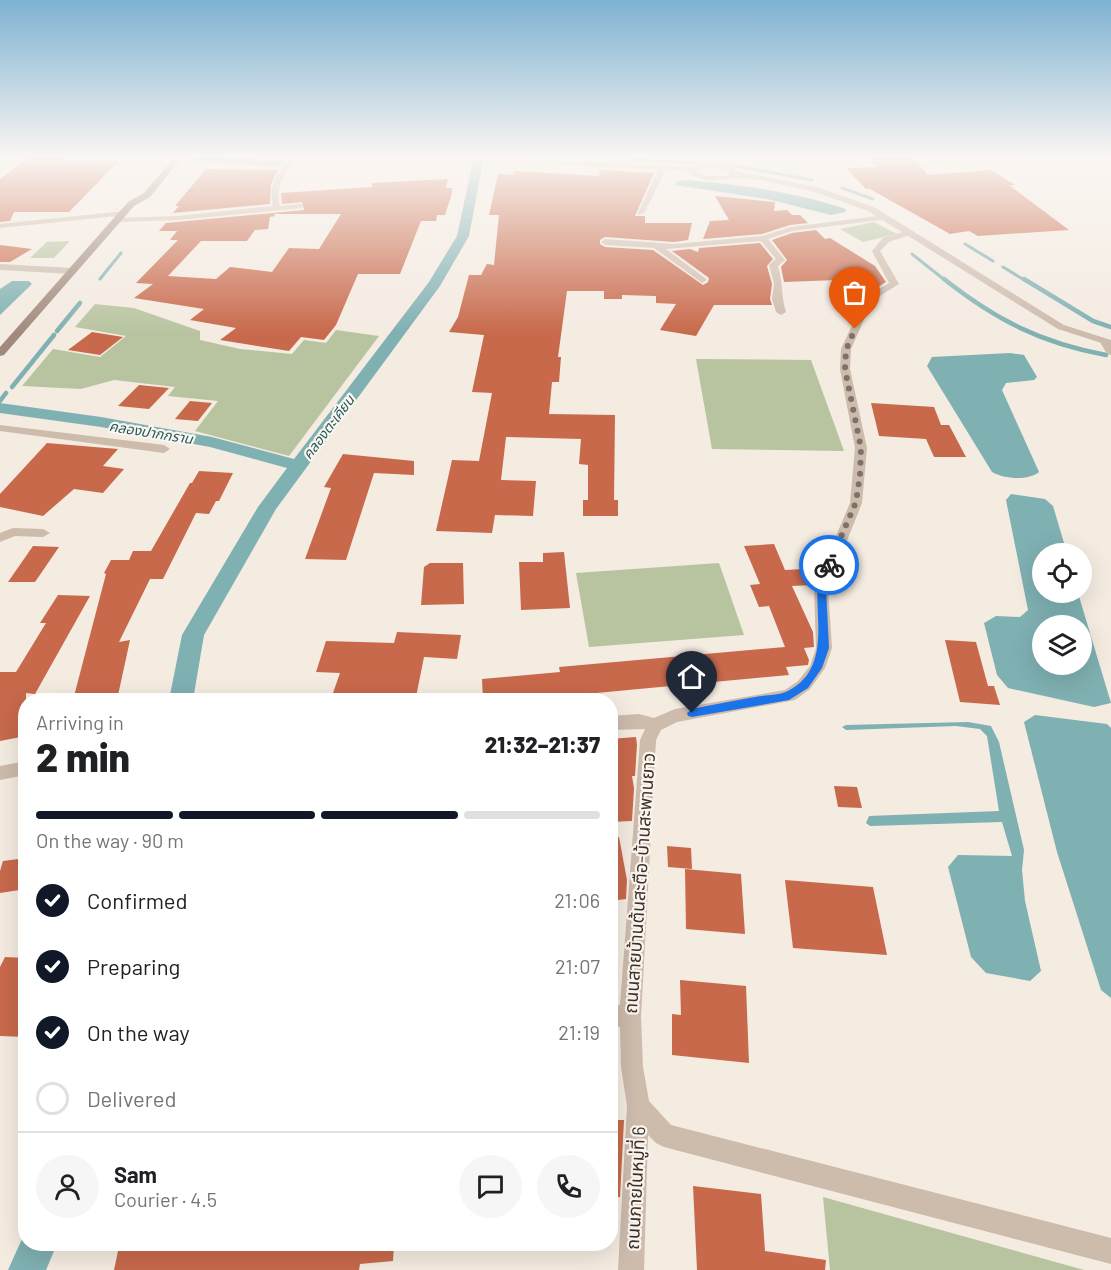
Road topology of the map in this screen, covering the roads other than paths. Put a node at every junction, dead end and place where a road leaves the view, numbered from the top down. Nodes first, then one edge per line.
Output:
1 (211, 215) edge
2 (881, 215) edge
3 (121, 217) junction
4 (885, 217) junction
5 (0, 226) edge
6 (911, 233) junction
7 (763, 238) junction
8 (605, 242) dead end
9 (656, 246) junction
10 (0, 267) edge
11 (72, 272) junction
12 (702, 280) dead end
13 (781, 312) dead end
14 (1108, 342) edge
15 (1111, 352) edge
16 (0, 353) edge
17 (0, 428) edge
18 (164, 449) dead end
19 (43, 533) dead end
20 (0, 538) edge
21 (618, 723) edge
22 (655, 725) junction
23 (18, 770) edge
24 (0, 773) edge
25 (620, 1016) edge
26 (638, 1106) junction
27 (1111, 1251) edge
28 (631, 1270) edge

1 - 3 street
2 - 4 street
3 - 5 street
3 - 11 main road
4 - 6 street
4 - 7 street
6 - 14 street
6 - 22 street
7 - 9 street
7 - 13 street
8 - 9 street
9 - 12 street
10 - 11 street
11 - 16 main road
14 - 15 street
17 - 18 street
19 - 20 street
21 - 22 street
22 - 25 street, ถนนสายบ้านต้นสะตือ-บ้านสะพานยาว
23 - 24 street
25 - 26 street, ถนนสายบ้านต้นสะตือ-บ้านสะพานยาว
26 - 27 street
26 - 28 street, ถนนภายในหมู่ที่ 6

